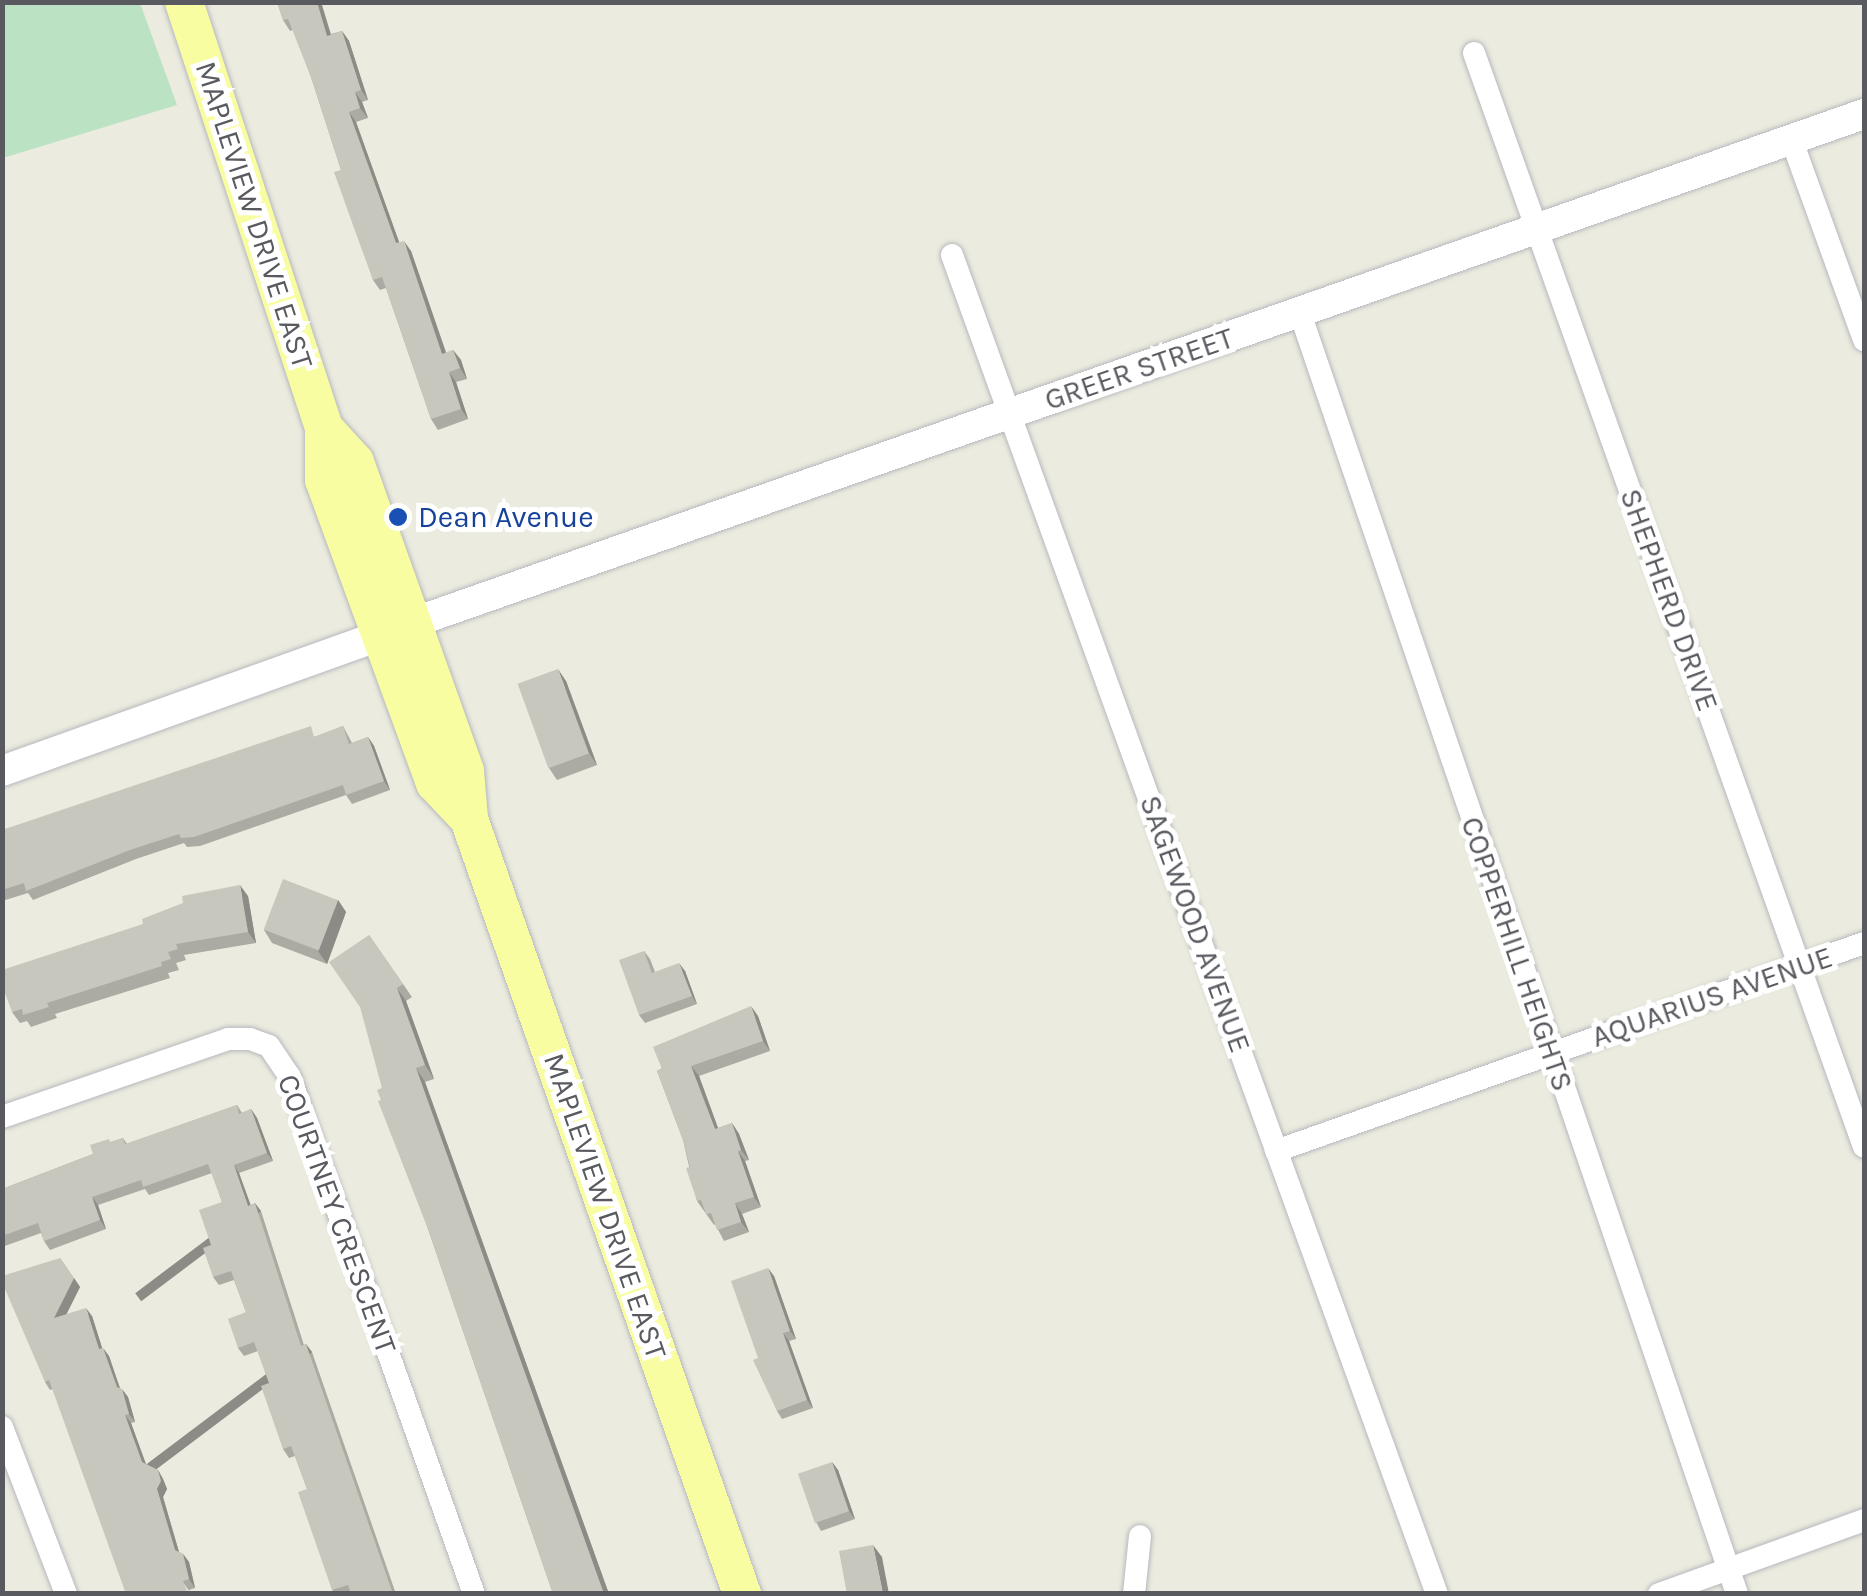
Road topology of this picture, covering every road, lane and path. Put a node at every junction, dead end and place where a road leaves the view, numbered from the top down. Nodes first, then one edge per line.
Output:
1 (184, 2) edge
2 (1474, 52) dead end
3 (1864, 114) edge
4 (1792, 141) junction
5 (1537, 231) junction
6 (952, 255) dead end
7 (1300, 313) junction
8 (1864, 340) edge
9 (1011, 414) junction
10 (397, 629) junction
11 (2, 771) edge
12 (1864, 944) edge
13 (1800, 966) junction
14 (1551, 1054) junction
15 (2, 1117) edge
16 (1864, 1147) edge
17 (1276, 1151) junction
18 (2, 1427) edge
19 (1864, 1520) edge
20 (1140, 1536) dead end
21 (1728, 1570) junction
22 (66, 1594) edge
23 (474, 1594) edge
24 (742, 1594) edge
25 (1134, 1594) edge
26 (1437, 1594) edge
27 (1660, 1594) edge
28 (1737, 1594) edge

1 - 10 main road, MAPLEVIEW DRIVE EAST
2 - 5 street, SHEPHERD DRIVE
3 - 4 street, GREER STREET
4 - 5 street, GREER STREET
4 - 8 street
5 - 7 street, GREER STREET
5 - 13 street, SHEPHERD DRIVE
6 - 9 street, SAGEWOOD AVENUE
7 - 9 street, GREER STREET
7 - 14 street, COPPERHILL HEIGHTS
9 - 10 street, GREER STREET
9 - 17 street, SAGEWOOD AVENUE
10 - 11 street
10 - 24 main road, MAPLEVIEW DRIVE EAST
12 - 13 street, AQUARIUS AVENUE
13 - 14 street, AQUARIUS AVENUE
13 - 16 street, SHEPHERD DRIVE
14 - 17 street, AQUARIUS AVENUE
14 - 21 street, COPPERHILL HEIGHTS
15 - 23 street, COURTNEY CRESCENT
17 - 26 street, SAGEWOOD AVENUE
18 - 22 street
19 - 21 street
20 - 25 street
21 - 27 street
21 - 28 street, COPPERHILL HEIGHTS

